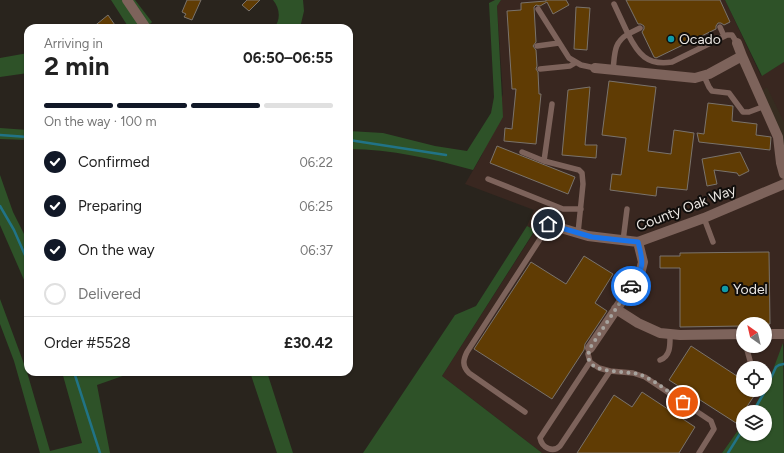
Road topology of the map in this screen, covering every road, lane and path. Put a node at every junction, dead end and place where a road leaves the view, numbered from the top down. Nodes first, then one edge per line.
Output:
1 (127, 0) edge
2 (614, 4) dead end
3 (538, 9) dead end
4 (143, 24) edge
5 (720, 27) dead end
6 (640, 28) dead end
7 (628, 34) junction
8 (724, 36) junction
9 (559, 43) junction
10 (737, 43) joint
11 (538, 46) dead end
12 (742, 56) junction
13 (575, 62) junction
14 (596, 68) joint
15 (540, 69) dead end
16 (613, 70) junction
17 (704, 76) junction
18 (552, 104) dead end
19 (764, 106) junction
20 (522, 152) dead end
21 (544, 161) junction
22 (784, 174) edge
23 (488, 179) dead end
24 (784, 184) edge
25 (627, 208) dead end
26 (581, 210) junction
27 (704, 218) junction
28 (537, 221) dead end
29 (548, 224) junction
30 (578, 233) junction
31 (623, 241) junction
32 (638, 242) junction
33 (713, 242) dead end
34 (616, 309) junction
35 (736, 334) edge
36 (772, 334) edge
37 (784, 334) edge
38 (670, 335) junction
39 (590, 348) joint
40 (660, 360) dead end
41 (590, 362) junction
42 (610, 371) junction
43 (526, 412) dead end
44 (699, 453) edge

1 - 4 street
2 - 7 lane
3 - 9 lane
5 - 8 lane
6 - 7 lane
7 - 8 lane
7 - 16 lane
8 - 10 lane
9 - 11 lane
9 - 13 lane
10 - 12 street
12 - 17 street
12 - 19 street
13 - 14 lane
13 - 15 lane
14 - 16 street
16 - 17 street
17 - 19 lane
18 - 21 lane
19 - 22 street
20 - 21 lane
21 - 26 lane
23 - 26 lane
24 - 27 street, County Oak Way
25 - 31 lane
26 - 30 lane
27 - 32 street, County Oak Way
27 - 33 lane
28 - 29 street, County Oak Way
29 - 30 street, County Oak Way
29 - 43 lane
30 - 31 street, County Oak Way
31 - 32 street, County Oak Way
32 - 34 street
34 - 38 street
34 - 39 street
35 - 38 street
36 - 37 street
38 - 40 lane
39 - 41 lane
41 - 42 lane
41 - 42 lane
42 - 44 lane

